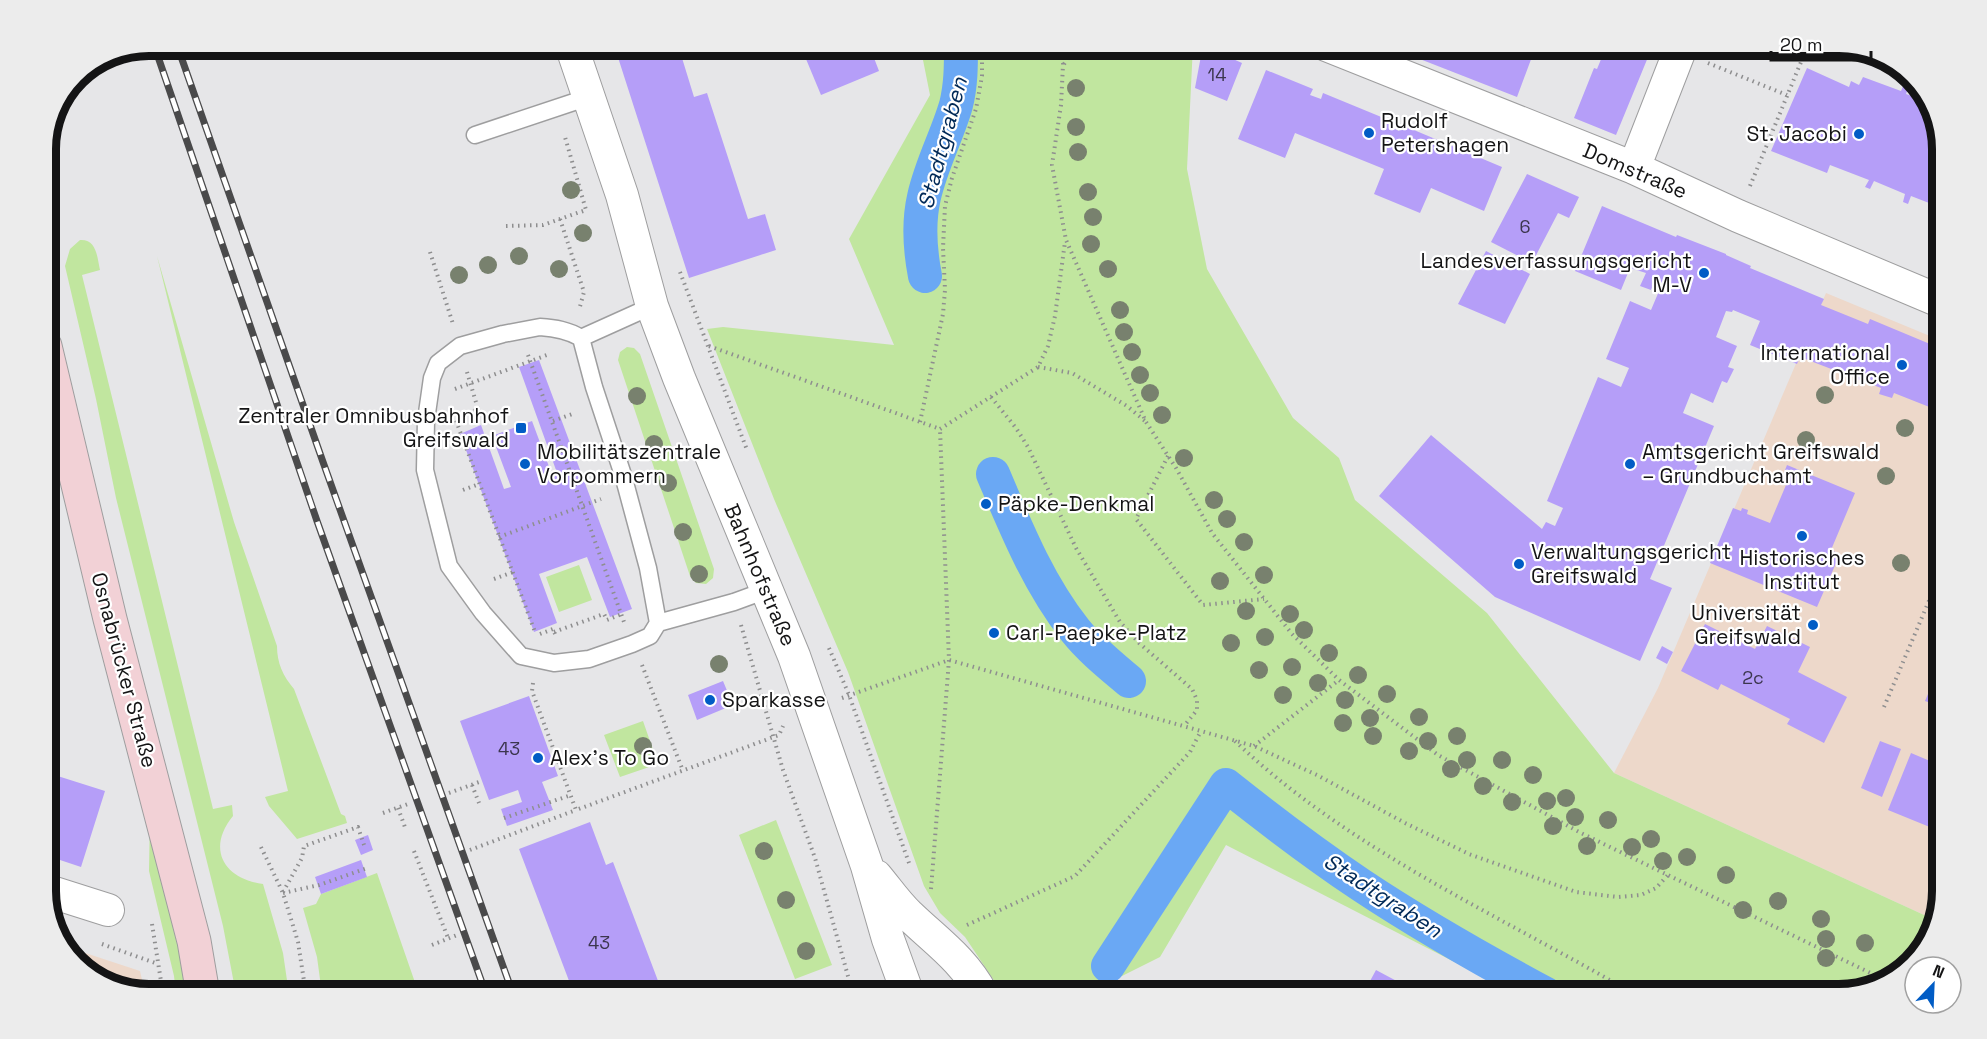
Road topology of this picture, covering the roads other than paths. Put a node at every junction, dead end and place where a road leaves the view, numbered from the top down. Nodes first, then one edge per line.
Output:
1 (575, 56) edge
2 (1354, 56) edge
3 (1678, 56) edge
4 (589, 97) junction
5 (475, 135) dead end
6 (1634, 168) junction
7 (1931, 297) edge
8 (652, 306) junction
9 (581, 338) junction
10 (56, 392) edge
11 (767, 590) junction
12 (657, 623) junction
13 (867, 866) junction
14 (56, 893) edge
15 (108, 910) dead end
16 (201, 984) edge
17 (903, 984) edge
18 (976, 984) edge

1 - 4 street, Bahnhofstraße
2 - 6 street, Domstraße
3 - 6 street
4 - 5 lane
4 - 8 street, Bahnhofstraße
6 - 7 street, Domstraße
8 - 9 lane
8 - 11 street, Bahnhofstraße
9 - 12 lane
9 - 12 lane
10 - 16 main road, Osnabrücker Straße
11 - 12 lane
11 - 13 street, Bahnhofstraße
13 - 17 street, Bahnhofstraße
13 - 18 street, Bahnhofstraße
14 - 15 street

